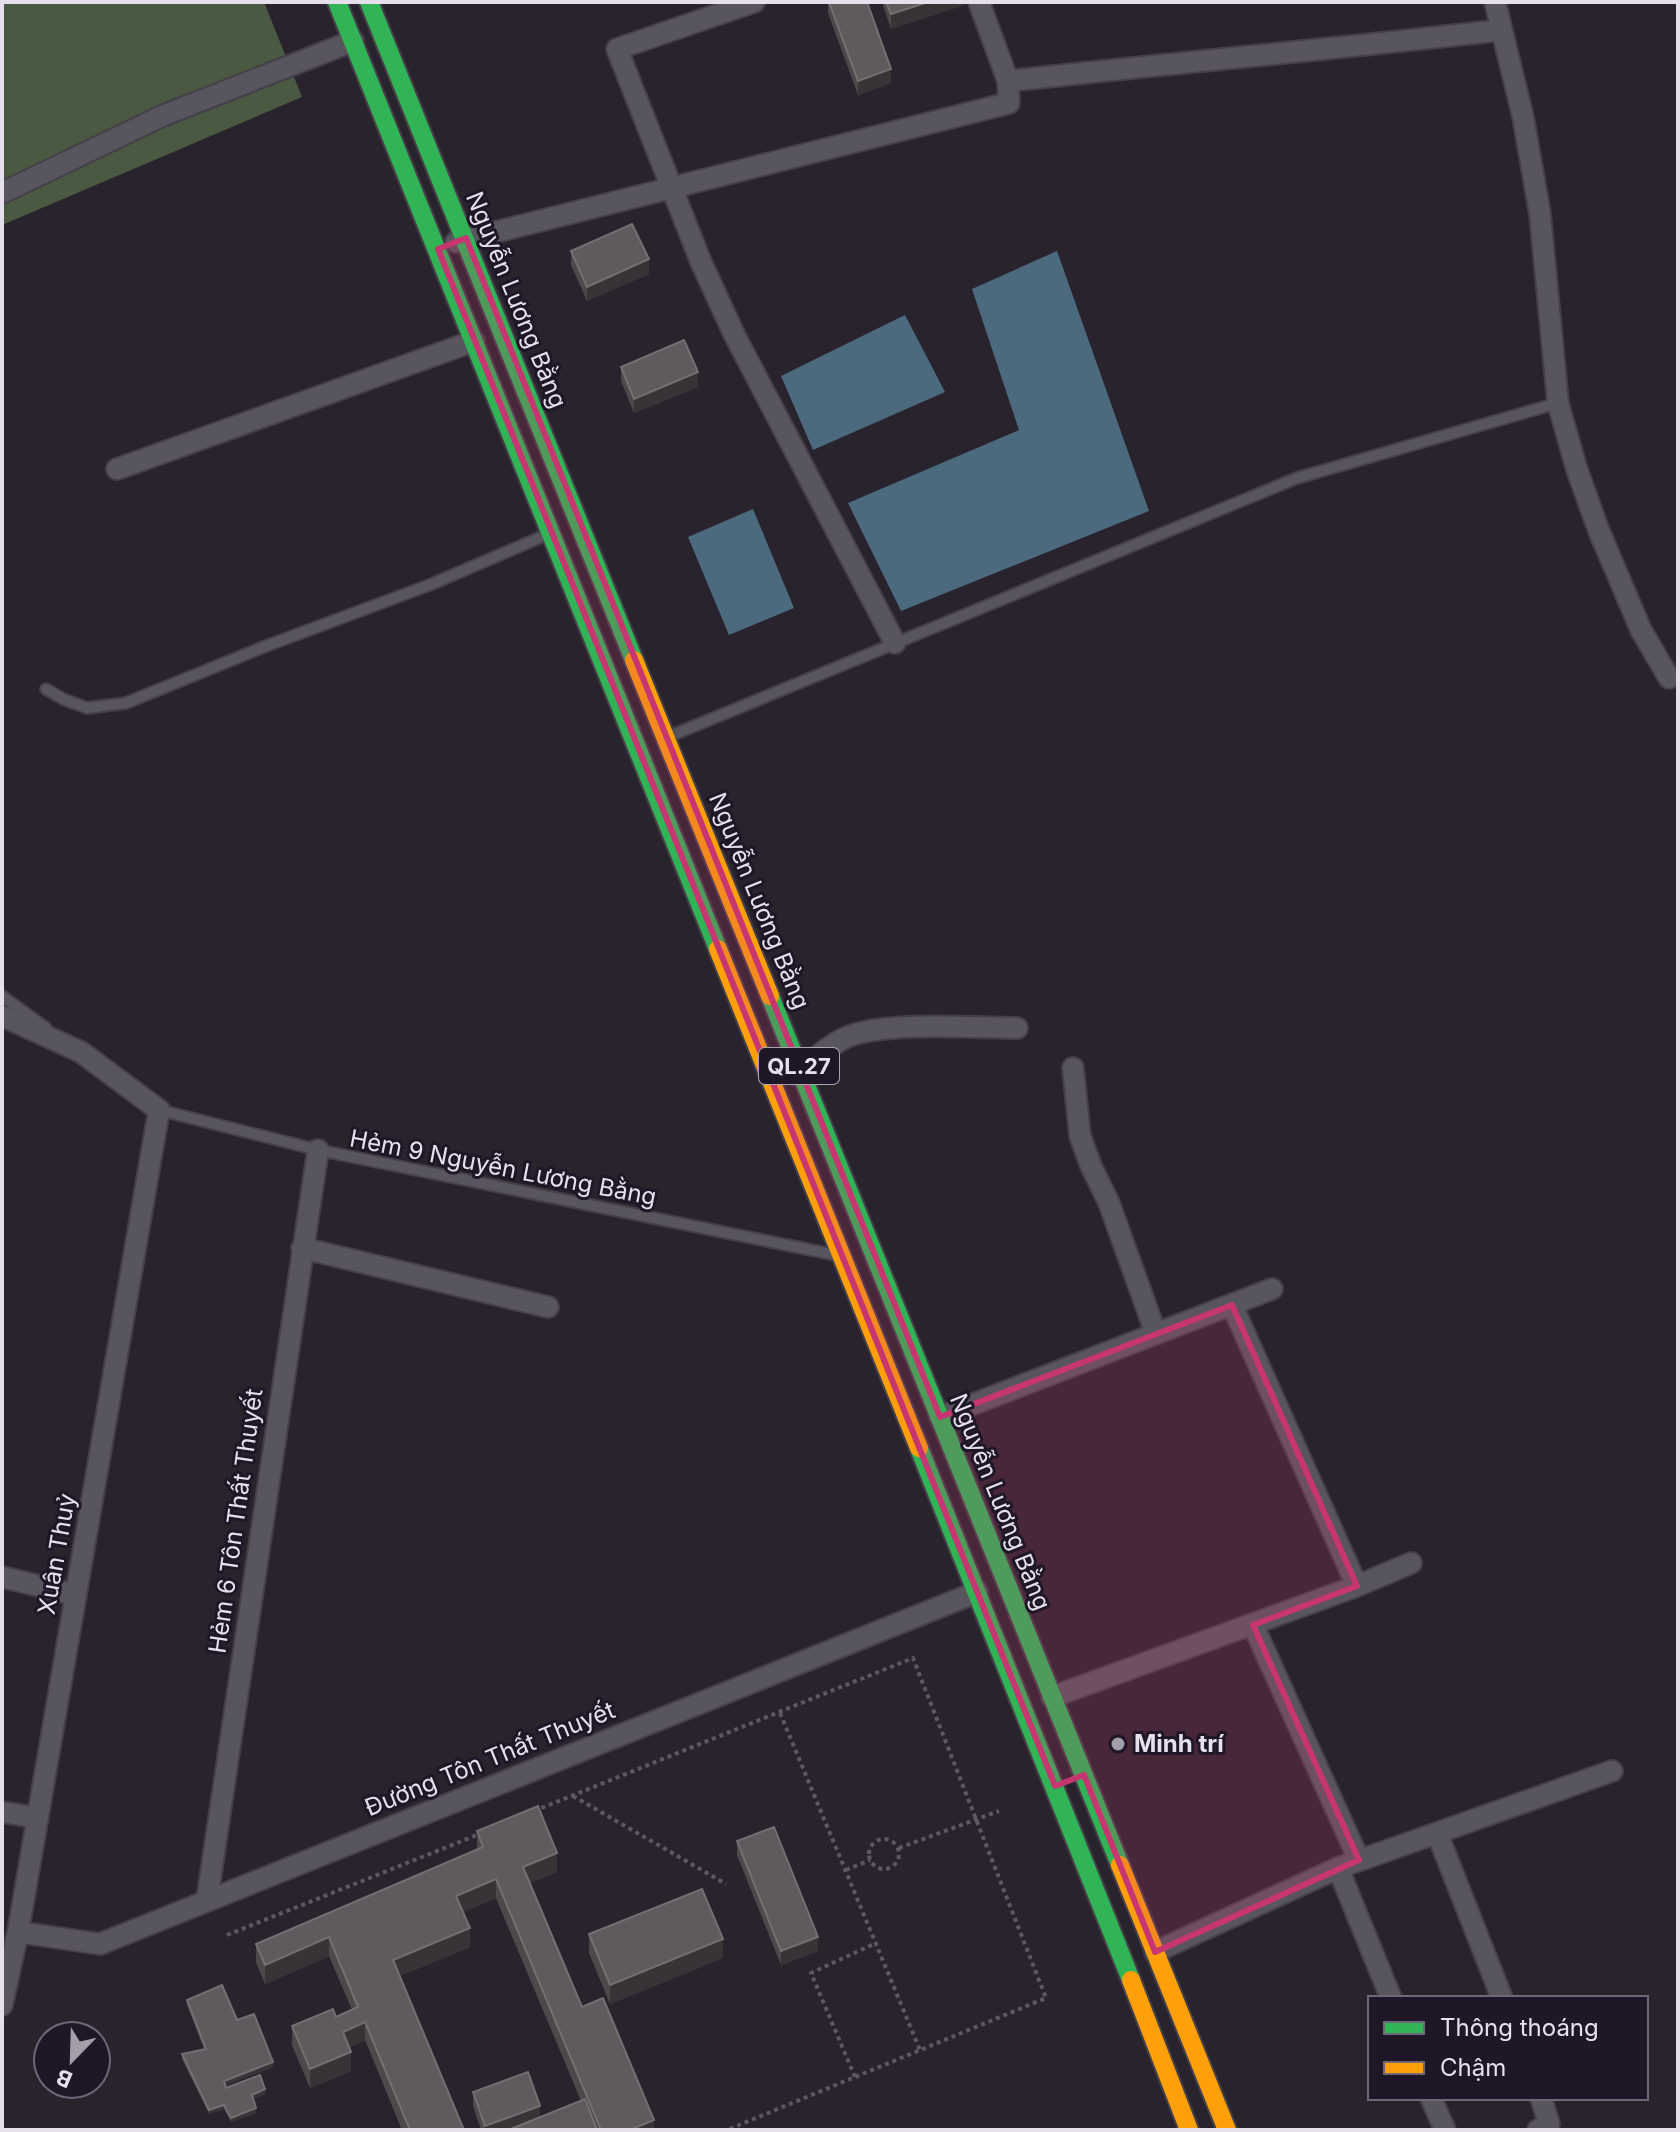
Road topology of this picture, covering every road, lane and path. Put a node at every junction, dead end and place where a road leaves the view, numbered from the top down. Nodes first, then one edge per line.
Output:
1 (337, 2) edge
2 (369, 2) edge
3 (754, 2) edge
4 (979, 2) edge
5 (1495, 2) edge
6 (1501, 30) junction
7 (353, 41) junction
8 (1008, 81) junction
9 (670, 187) junction
10 (2, 193) edge
11 (466, 238) junction
12 (438, 249) junction
13 (474, 341) junction
14 (1558, 403) junction
15 (117, 469) dead end
16 (551, 533) junction
17 (895, 643) junction
18 (1669, 678) dead end
19 (46, 689) dead end
20 (667, 737) junction
21 (2, 996) edge
22 (2, 1016) edge
23 (1017, 1028) dead end
24 (81, 1052) junction
25 (1073, 1068) dead end
26 (801, 1070) junction
27 (159, 1110) junction
28 (318, 1150) junction
29 (302, 1248) junction
30 (842, 1257) junction
31 (1272, 1289) dead end
32 (1232, 1305) junction
33 (548, 1307) dead end
34 (1156, 1334) junction
35 (940, 1417) junction
36 (1411, 1563) dead end
37 (2, 1577) edge
38 (1357, 1586) junction
39 (977, 1592) junction
40 (76, 1595) junction
41 (1253, 1625) junction
42 (1052, 1697) junction
43 (780, 1713) junction
44 (1612, 1771) dead end
45 (1084, 1775) junction
46 (1055, 1786) junction
47 (573, 1796) junction
48 (999, 1811) dead end
49 (2, 1812) edge
50 (529, 1813) edge
51 (38, 1818) junction
52 (976, 1820) junction
53 (486, 1831) edge
54 (1437, 1833) junction
55 (899, 1848) junction
56 (870, 1860) junction
57 (1359, 1860) junction
58 (1338, 1868) junction
59 (845, 1870) junction
60 (726, 1884) dead end
61 (207, 1900) junction
62 (18, 1932) junction
63 (227, 1935) dead end
64 (876, 1943) junction
65 (1155, 1952) junction
66 (1390, 1996) edge
67 (1501, 1996) edge
68 (2, 2005) edge
69 (920, 2050) junction
70 (855, 2077) junction
71 (1432, 2100) edge
72 (1541, 2100) edge
73 (1548, 2128) edge
74 (727, 2130) edge
75 (1189, 2130) edge
76 (1227, 2130) edge
77 (1445, 2130) edge

1 - 7 main road, QL.27
2 - 11 main road, Nguyễn Lương Bằng / QL.27
3 - 9 street
4 - 8 street
5 - 6 street
6 - 8 street
6 - 14 street
7 - 10 street
7 - 12 main road, QL.27
8 - 9 street
9 - 11 street
9 - 17 street
11 - 12 street
11 - 20 main road, Nguyễn Lương Bằng / QL.27
12 - 13 main road, QL.27
13 - 15 street
13 - 16 main road, QL.27
14 - 17 lane
14 - 18 street
16 - 19 lane
16 - 30 main road, QL.27
17 - 20 lane
20 - 26 main road, Nguyễn Lương Bằng / QL.27
21 - 24 lane
22 - 24 street
23 - 26 street
24 - 27 street
25 - 34 street
26 - 35 main road, Nguyễn Lương Bằng / QL.27
27 - 28 lane, Hẻm 9 Nguyễn Lương Bằng
27 - 40 street, Xuân Thuỷ
28 - 29 street, Hẻm 6 Tôn Thất Thuyết
28 - 30 lane, Hẻm 9 Nguyễn Lương Bằng
29 - 33 street
29 - 61 street, Hẻm 6 Tôn Thất Thuyết
30 - 39 main road, QL.27
31 - 32 street
32 - 34 street
32 - 38 street
34 - 35 street
35 - 42 main road, Nguyễn Lương Bằng / QL.27
36 - 38 street
37 - 40 street
38 - 41 street
39 - 46 main road, QL.27
39 - 61 street, Đường Tôn Thất Thuyết
40 - 51 street, Xuân Thuỷ
41 - 42 street
41 - 57 street
42 - 45 main road, Nguyễn Lương Bằng / QL.27
43 - 47 path
43 - 52 path
43 - 59 path
44 - 54 street
45 - 46 main road
45 - 65 main road, Nguyễn Lương Bằng / QL.27
46 - 75 main road, QL.27
47 - 50 path
47 - 60 path
48 - 52 path
49 - 51 street
51 - 62 street, Xuân Thuỷ
52 - 55 path
52 - 69 path
53 - 63 path
54 - 57 street
54 - 67 street
55 - 56 path
55 - 56 path
56 - 59 path
57 - 58 street
58 - 65 street
58 - 66 street
59 - 64 path
61 - 62 street, Đường Tôn Thất Thuyết
62 - 68 street, Xuân Thuỷ
64 - 69 path
64 - 70 path
65 - 76 main road, Nguyễn Lương Bằng / QL.27
69 - 70 path
70 - 74 path
71 - 77 street
72 - 73 street

